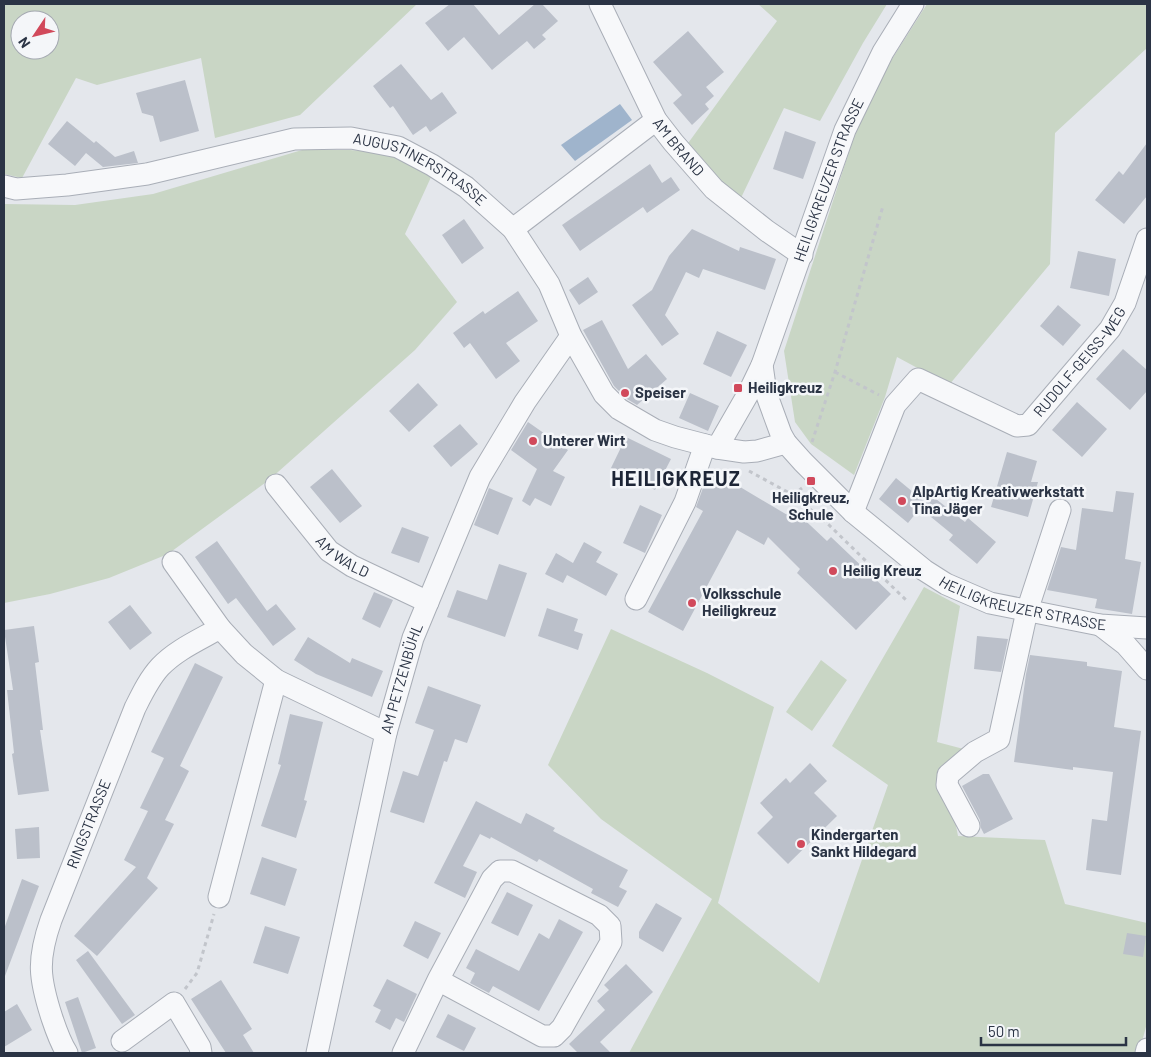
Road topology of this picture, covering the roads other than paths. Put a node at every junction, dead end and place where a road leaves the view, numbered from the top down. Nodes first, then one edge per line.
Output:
1 (600, 4) edge
2 (912, 4) edge
3 (656, 120) junction
4 (4, 186) edge
5 (513, 229) junction
6 (1147, 239) edge
7 (802, 255) junction
8 (571, 336) junction
9 (762, 364) junction
10 (786, 443) junction
11 (711, 446) junction
12 (276, 485) dead end
13 (1060, 510) dead end
14 (853, 512) junction
15 (173, 562) dead end
16 (636, 599) dead end
17 (428, 602) junction
18 (1027, 611) junction
19 (1100, 625) junction
20 (220, 628) junction
21 (1147, 628) edge
22 (1147, 669) edge
23 (276, 680) junction
24 (386, 733) junction
25 (969, 826) dead end
26 (219, 897) road end
27 (438, 980) junction
28 (122, 1041) dead end
29 (1147, 1049) edge
30 (67, 1053) edge
31 (201, 1053) edge
32 (317, 1053) edge
33 (403, 1053) edge
34 (1146, 1053) edge

1 - 3 street, AM BRAND
2 - 7 street, HEILIGKREUZER STRASSE
3 - 5 street
3 - 7 street, AM BRAND
4 - 5 street, AUGUSTINERSTRASSE
5 - 8 street, AUGUSTINERSTRASSE
6 - 14 street, RUDOLF-GEISS-WEG
7 - 9 street, HEILIGKREUZER STRASSE
8 - 11 street, AUGUSTINERSTRASSE
8 - 17 street, AM PETZENBÜHL
9 - 10 street, HEILIGKREUZER STRASSE
9 - 11 street, HEILIGKREUZER STRASSE
10 - 11 street
10 - 14 street, HEILIGKREUZER STRASSE
11 - 16 street, HEILIGKREUZER STRASSE
12 - 17 street, AM WALD
13 - 18 street
14 - 18 street, HEILIGKREUZER STRASSE
15 - 20 street
17 - 24 street, AM PETZENBÜHL
18 - 19 street, HEILIGKREUZER STRASSE
18 - 25 street
19 - 21 street
19 - 22 street, HEILIGKREUZER STRASSE
20 - 23 street
20 - 30 street, RINGSTRASSE
23 - 24 street
23 - 26 street
24 - 32 street, AM PETZENBÜHL
27 - 27 street
27 - 33 street
28 - 31 street
29 - 34 street

